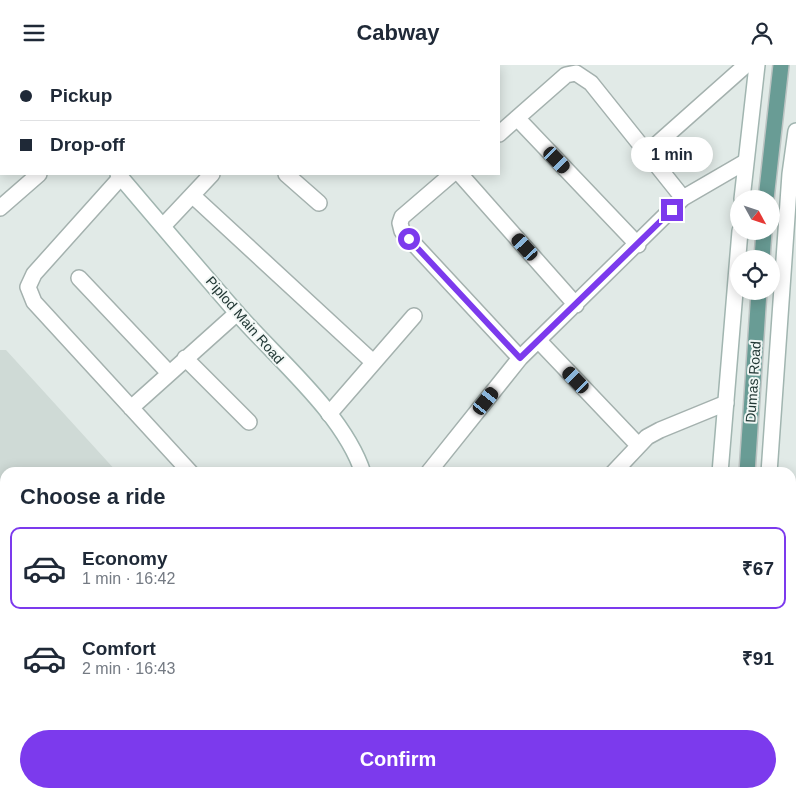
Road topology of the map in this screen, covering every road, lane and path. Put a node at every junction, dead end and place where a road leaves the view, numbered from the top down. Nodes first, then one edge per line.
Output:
1 (746, 65) edge
2 (757, 65) edge
3 (781, 65) edge
4 (517, 118) junction
5 (796, 131) edge
6 (500, 133) edge
7 (648, 152) junction
8 (745, 162) junction
9 (38, 175) edge
10 (119, 175) edge
11 (211, 175) edge
12 (287, 175) edge
13 (451, 175) edge
14 (461, 175) edge
15 (743, 190) edge
16 (767, 190) edge
17 (192, 195) junction
18 (683, 198) junction
19 (319, 203) dead end
20 (0, 209) edge
21 (164, 225) junction
22 (739, 240) edge
23 (638, 245) junction
24 (796, 247) edge
25 (79, 278) dead end
26 (758, 300) edge
27 (576, 305) junction
28 (237, 313) junction
29 (414, 316) dead end
30 (538, 341) junction
31 (185, 358) junction
32 (520, 358) junction
33 (373, 361) junction
34 (169, 373) junction
35 (726, 403) junction
36 (130, 408) junction
37 (329, 414) junction
38 (250, 422) dead end
39 (638, 445) junction
40 (185, 467) edge
41 (360, 467) edge
42 (433, 467) edge
43 (618, 467) edge
44 (721, 467) edge
45 (746, 467) edge
46 (770, 467) edge
47 (778, 467) edge

1 - 7 street
2 - 8 street
3 - 16 main road
4 - 6 street
4 - 7 street
4 - 23 street
5 - 46 street
7 - 18 street
8 - 15 street
8 - 18 street
9 - 20 street
10 - 21 street, Piplod Main Road
10 - 36 street
11 - 17 street
12 - 19 street
13 - 32 street
14 - 27 street
17 - 21 street
17 - 33 street
18 - 23 street
21 - 28 street, Piplod Main Road
22 - 35 street
23 - 27 street
24 - 47 street
25 - 34 street
26 - 45 main road, Dumas Road
27 - 30 street
28 - 31 street
28 - 37 street, Piplod Main Road
29 - 33 street
30 - 32 street
30 - 39 street
31 - 34 street
31 - 38 street
32 - 42 street
33 - 37 street
34 - 36 street
35 - 39 street
35 - 44 street
36 - 40 street
37 - 41 street, Piplod Main Road
39 - 43 street

